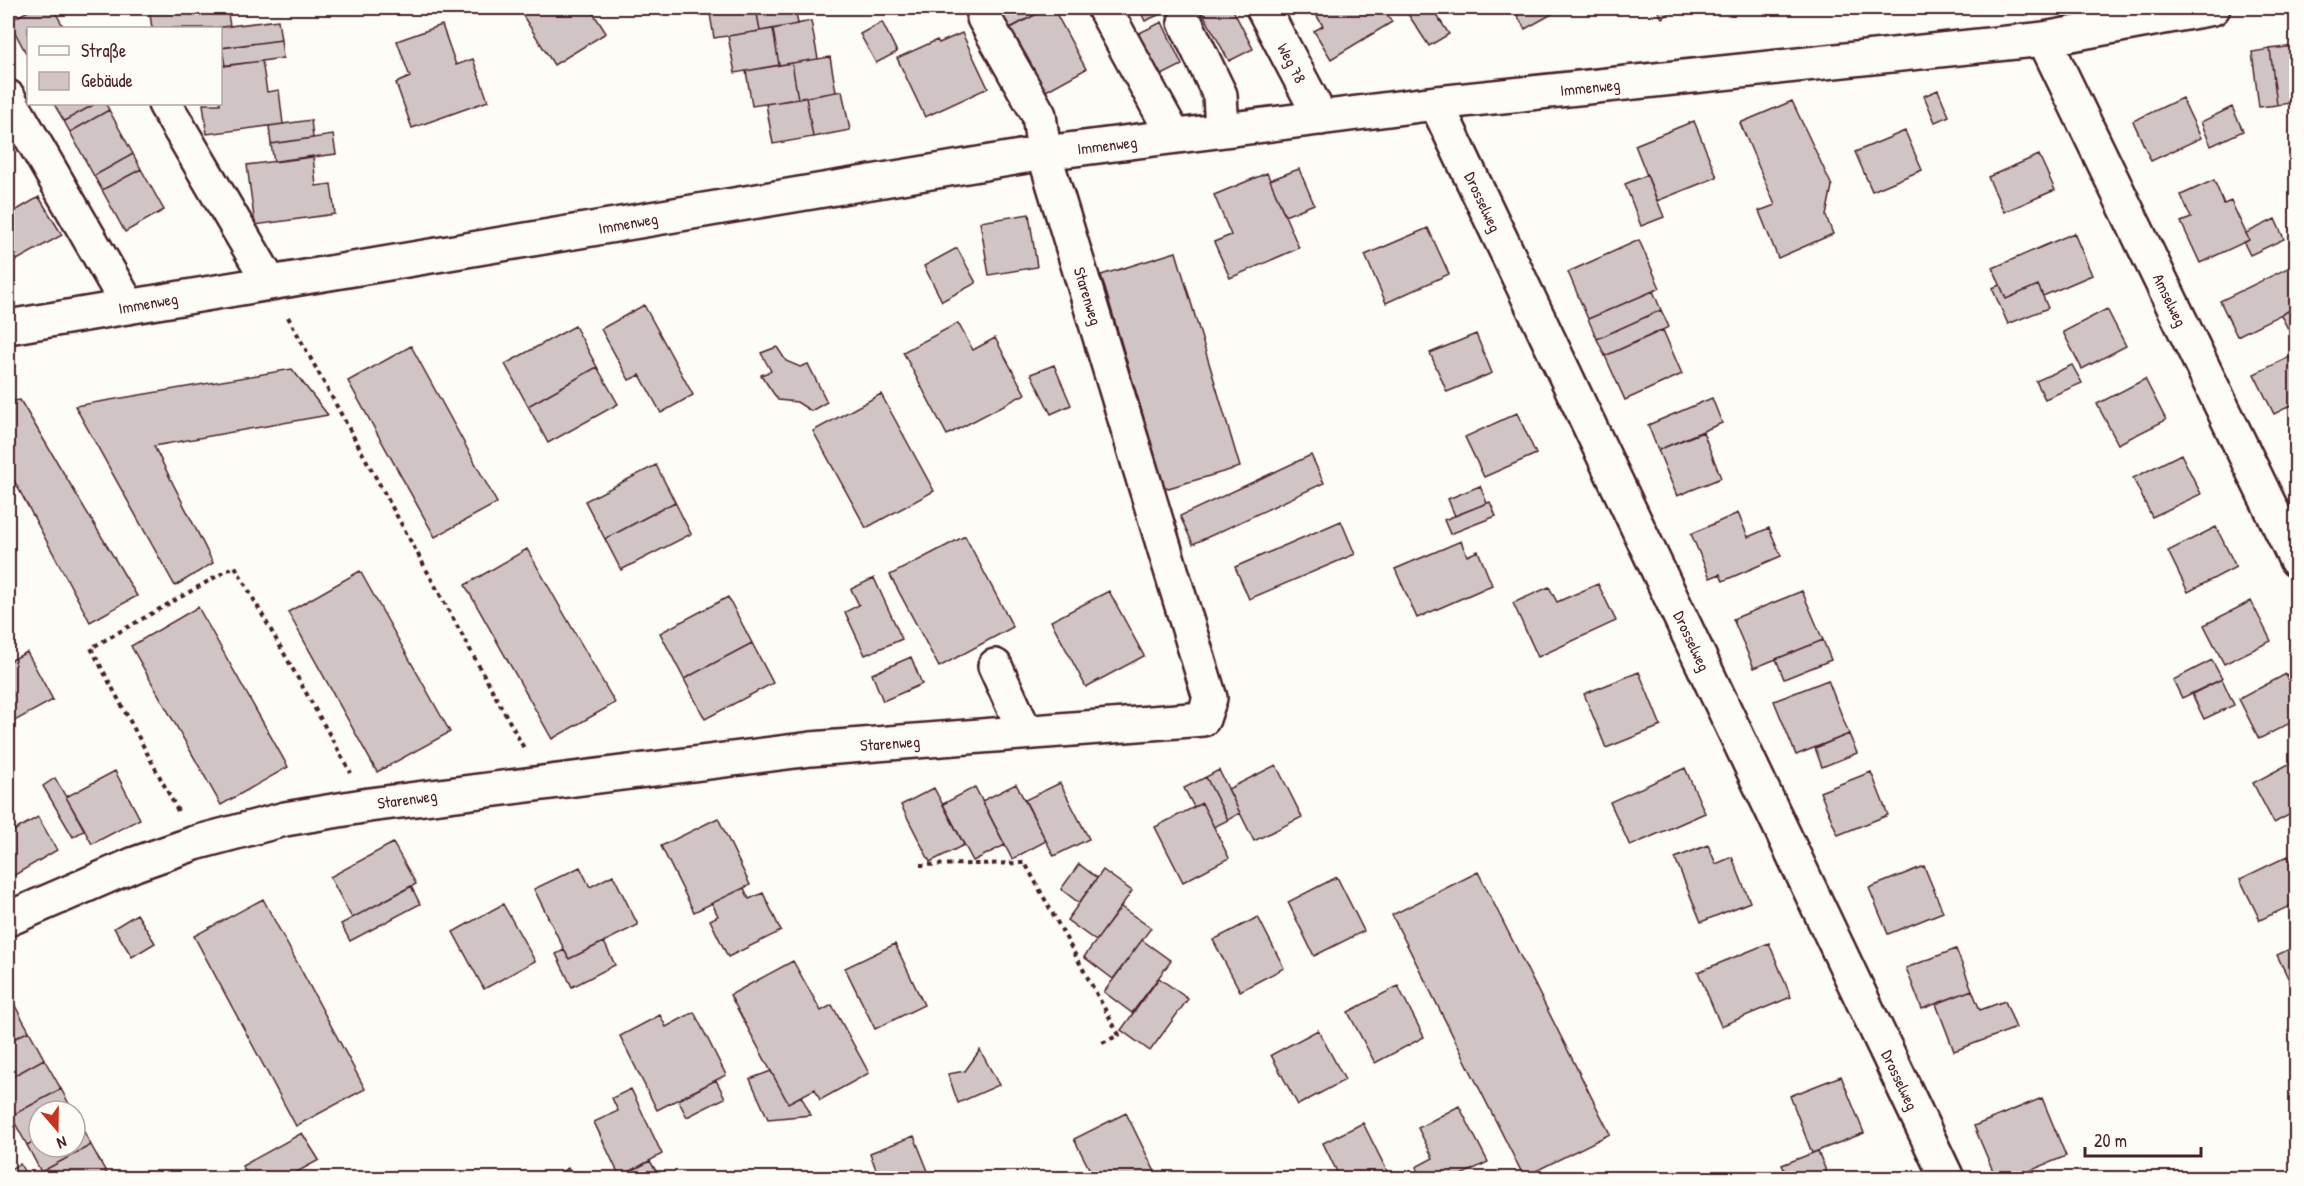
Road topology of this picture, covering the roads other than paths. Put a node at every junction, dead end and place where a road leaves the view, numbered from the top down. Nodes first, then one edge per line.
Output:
1 (1104, 8) edge
2 (1263, 8) edge
3 (2213, 8) edge
4 (984, 18) dead end
5 (1185, 22) dead end
6 (2044, 39) junction
7 (8, 97) edge
8 (1437, 103) junction
9 (166, 105) edge
10 (1321, 118) junction
11 (1222, 130) junction
12 (1174, 136) junction
13 (1044, 153) junction
14 (270, 283) junction
15 (129, 307) junction
16 (8, 327) edge
17 (2296, 561) edge
18 (995, 666) dead end
19 (1025, 732) junction
20 (8, 920) edge
21 (1947, 1179) edge

1 - 12 street
2 - 10 street, Weg 78
3 - 6 street, Immenweg
4 - 13 street
5 - 11 street
6 - 8 street, Immenweg
6 - 17 street, Amselweg
7 - 15 street
8 - 10 street, Immenweg
8 - 21 street, Drosselweg
9 - 14 street
10 - 11 street, Immenweg
11 - 12 street, Immenweg
12 - 13 street, Immenweg
13 - 14 street, Immenweg
13 - 19 street, Starenweg
14 - 15 street, Immenweg
15 - 16 street, Immenweg
18 - 19 street
19 - 20 street, Starenweg

